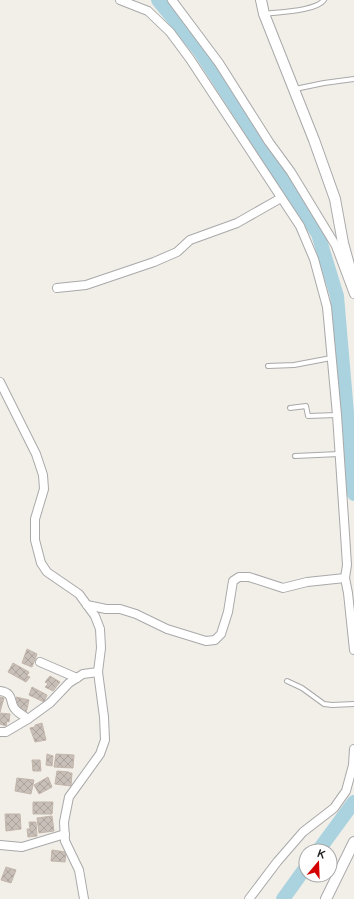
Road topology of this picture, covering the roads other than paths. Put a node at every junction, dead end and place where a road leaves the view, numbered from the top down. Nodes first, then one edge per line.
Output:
1 (120, 0) edge
2 (172, 0) edge
3 (261, 0) edge
4 (324, 0) edge
5 (264, 14) junction
6 (354, 79) edge
7 (294, 89) junction
8 (281, 198) junction
9 (351, 263) edge
10 (354, 283) edge
11 (57, 288) dead end
12 (354, 294) edge
13 (331, 358) junction
14 (268, 366) dead end
15 (0, 382) edge
16 (290, 408) dead end
17 (337, 415) junction
18 (339, 454) junction
19 (295, 456) dead end
20 (345, 578) junction
21 (351, 593) edge
22 (87, 605) junction
23 (354, 650) edge
24 (40, 662) dead end
25 (98, 672) junction
26 (77, 678) junction
27 (287, 681) dead end
28 (0, 691) edge
29 (354, 704) edge
30 (28, 719) junction
31 (0, 732) edge
32 (354, 749) edge
33 (65, 834) junction
34 (354, 842) edge
35 (1, 846) edge
36 (84, 899) edge
37 (250, 899) edge
38 (326, 899) edge

1 - 8 street
2 - 12 street
3 - 5 street
4 - 5 lane
5 - 7 street
6 - 7 lane
7 - 9 street
8 - 11 street
8 - 13 street
9 - 10 street
13 - 14 lane
13 - 17 street
15 - 22 street
16 - 17 lane
17 - 18 street
18 - 19 lane
18 - 20 street
20 - 21 street
20 - 22 street
21 - 23 street
22 - 25 street
24 - 26 street
25 - 26 street
25 - 33 street
26 - 30 street
27 - 29 lane
28 - 30 street
30 - 31 street
32 - 37 street
33 - 35 street
33 - 36 street
34 - 38 street

